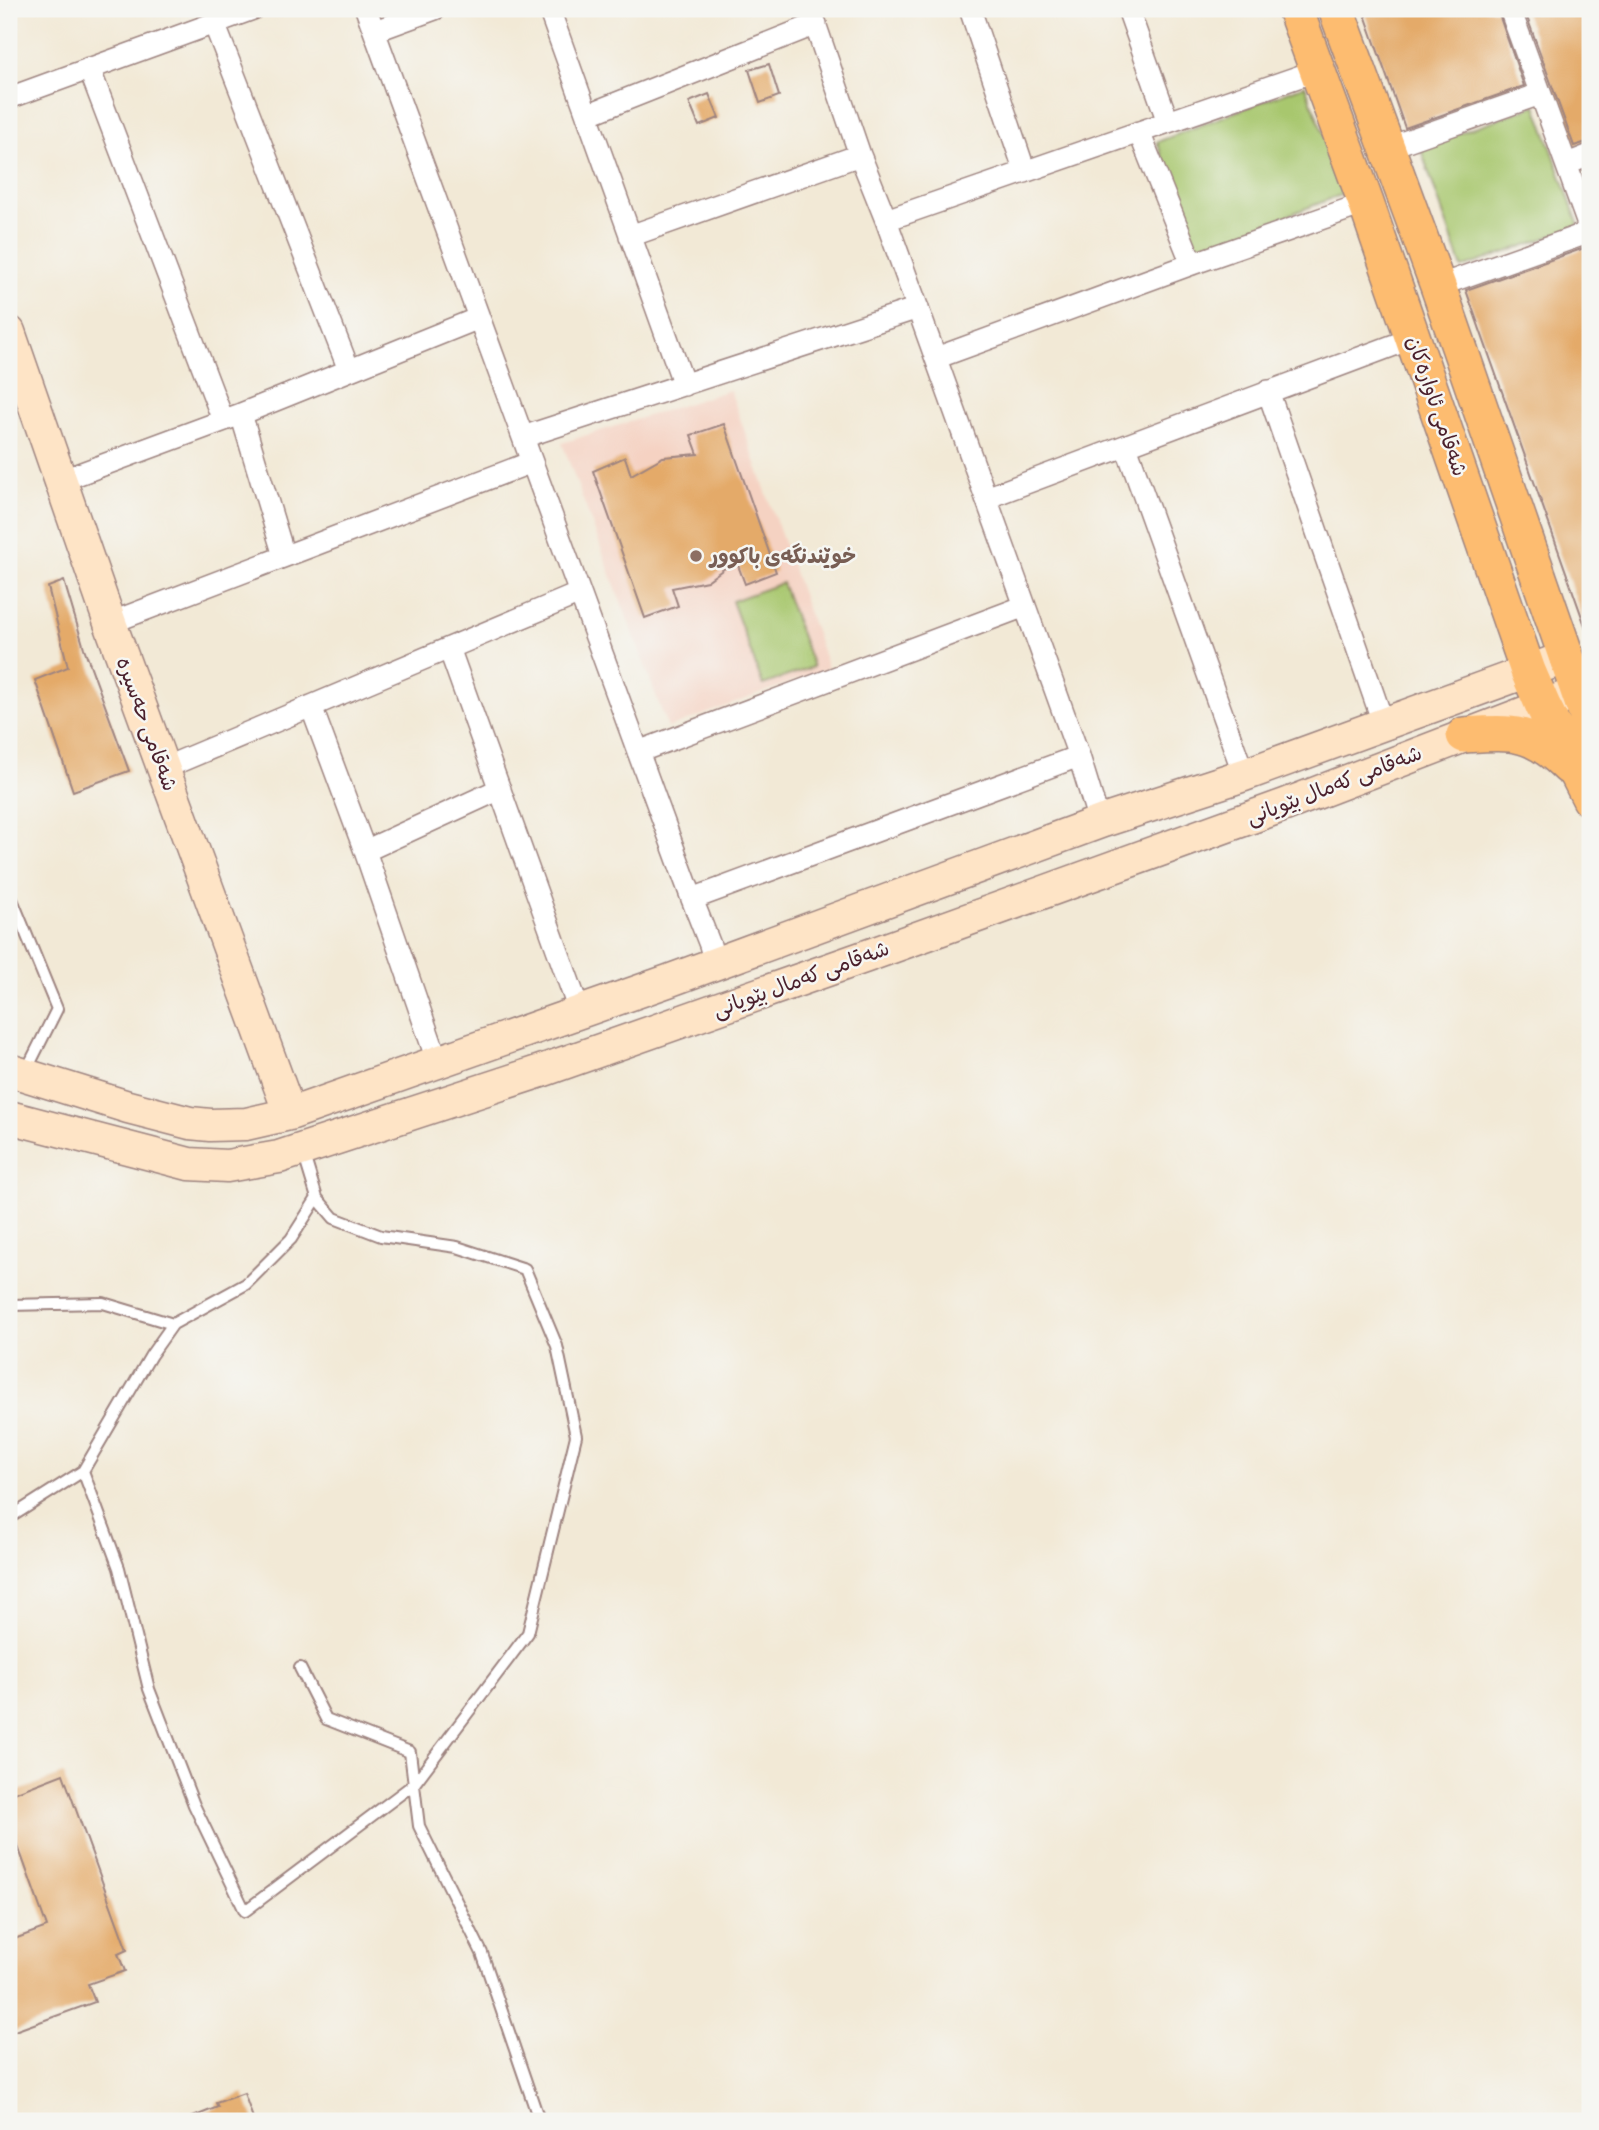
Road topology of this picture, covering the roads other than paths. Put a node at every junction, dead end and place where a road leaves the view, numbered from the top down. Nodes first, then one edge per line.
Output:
1 (253, 9) edge
2 (366, 9) edge
3 (435, 9) edge
4 (549, 9) edge
5 (970, 9) edge
6 (1128, 9) edge
7 (1295, 9) edge
8 (1336, 9) edge
9 (1510, 9) edge
10 (813, 16) edge
11 (214, 23) junction
12 (374, 31) junction
13 (89, 68) junction
14 (1318, 70) junction
15 (1540, 94) junction
16 (9, 98) edge
17 (587, 115) junction
18 (1168, 122) junction
19 (1139, 132) junction
20 (1387, 148) junction
21 (860, 155) junction
22 (1590, 155) edge
23 (1567, 164) junction
24 (1025, 172) junction
25 (1366, 203) junction
26 (886, 220) junction
27 (1590, 231) edge
28 (630, 236) junction
29 (1192, 264) junction
30 (1438, 286) junction
31 (918, 308) junction
32 (480, 318) junction
33 (9, 332) edge
34 (1413, 338) junction
35 (936, 358) junction
36 (349, 370) junction
37 (684, 385) junction
38 (1268, 391) junction
39 (232, 417) junction
40 (523, 437) junction
41 (1126, 446) junction
42 (532, 462) junction
43 (60, 481) junction
44 (986, 498) junction
45 (284, 556) junction
46 (580, 593) junction
47 (1025, 606) junction
48 (110, 623) junction
49 (449, 648) junction
50 (1528, 671) junction
51 (1578, 674) edge
52 (1475, 692) junction
53 (311, 706) junction
54 (1543, 706) junction
55 (1386, 723) junction
56 (1590, 725) edge
57 (1476, 730) junction
58 (638, 752) junction
59 (1079, 756) junction
60 (164, 768) junction
61 (1244, 775) junction
62 (1584, 787) edge
63 (500, 789) junction
64 (1103, 821) junction
65 (365, 851) junction
66 (9, 892) edge
67 (692, 899) junction
68 (715, 964) junction
69 (580, 1013) junction
70 (526, 1032) junction
71 (438, 1063) junction
72 (541, 1070) junction
73 (16, 1073) edge
74 (290, 1114) junction
75 (9, 1117) edge
76 (303, 1149) junction
77 (317, 1198) junction
78 (9, 1305) edge
79 (173, 1324) junction
80 (83, 1471) junction
81 (9, 1518) edge
82 (300, 1668) dead end
83 (414, 1784) junction
84 (538, 2117) dead end

1 - 11 street
2 - 12 street
3 - 12 street
4 - 17 street
5 - 24 street
6 - 18 street
7 - 14 main road, شەقامی ئاوارەکان
8 - 20 main road, شەقامی ئاوارەکان
9 - 15 street
10 - 17 street
10 - 21 street
11 - 13 street
11 - 36 street
12 - 32 street
13 - 16 street
13 - 39 street
14 - 18 street
14 - 25 main road, شەقامی ئاوارەکان
15 - 20 street
15 - 23 street
17 - 28 street
18 - 19 street
19 - 24 street
19 - 29 street
20 - 30 main road, شەقامی ئاوارەکان
21 - 26 street
21 - 28 street
22 - 23 street
23 - 27 street
24 - 26 street
25 - 29 street
25 - 34 main road, شەقامی ئاوارەکان
26 - 31 street
27 - 30 street
28 - 37 street
29 - 35 street
30 - 51 main road, شەقامی ئاوارەکان
31 - 35 street
31 - 37 street
32 - 36 street
32 - 40 street
33 - 43 main road, شەقامی حەسیرە
34 - 38 street
34 - 50 main road, شەقامی ئاوارەکان
35 - 44 street
36 - 39 street
37 - 40 street
38 - 41 street
38 - 55 street
39 - 43 street
39 - 45 street
40 - 42 street
41 - 44 street
41 - 61 street
42 - 45 street
42 - 46 street
43 - 48 main road, شەقامی حەسیرە
44 - 47 street
45 - 48 street
46 - 49 street
46 - 58 street
47 - 58 street
47 - 59 street
48 - 60 main road, شەقامی حەسیرە
49 - 53 street
49 - 63 street
50 - 51 main road, شەقامی کەمال بێویانی
50 - 52 main road, شەقامی کەمال بێویانی
50 - 54 main road, شەقامی ئاوارەکان
51 - 54 main road, شەقامی کەمال بێویانی
51 - 56 main road, شەقامی ئاوارەکان
52 - 55 main road, شەقامی کەمال بێویانی
52 - 57 main road
53 - 60 street
53 - 65 street
54 - 57 main road, شەقامی کەمال بێویانی
54 - 62 main road, شەقامی ئاوارەکان
55 - 61 main road, شەقامی کەمال بێویانی
57 - 62 main road
57 - 72 main road, شەقامی کەمال بێویانی
58 - 67 street
59 - 64 street
59 - 67 street
60 - 74 main road, شەقامی حەسیرە
61 - 64 main road, شەقامی کەمال بێویانی
63 - 65 street
63 - 69 street
64 - 68 main road, شەقامی کەمال بێویانی
65 - 71 street
66 - 73 lane
67 - 68 street
68 - 69 main road, شەقامی کەمال بێویانی
69 - 70 main road, شەقامی کەمال بێویانی
70 - 71 main road, شەقامی کەمال بێویانی
70 - 72 main road
71 - 74 main road, شەقامی کەمال بێویانی
72 - 76 main road, شەقامی کەمال بێویانی
73 - 74 main road, شەقامی کەمال بێویانی
75 - 76 main road, شەقامی کەمال بێویانی
76 - 77 lane
77 - 79 lane
77 - 83 lane
78 - 79 lane
79 - 80 lane
80 - 81 lane
80 - 83 lane
82 - 83 lane
83 - 84 lane

